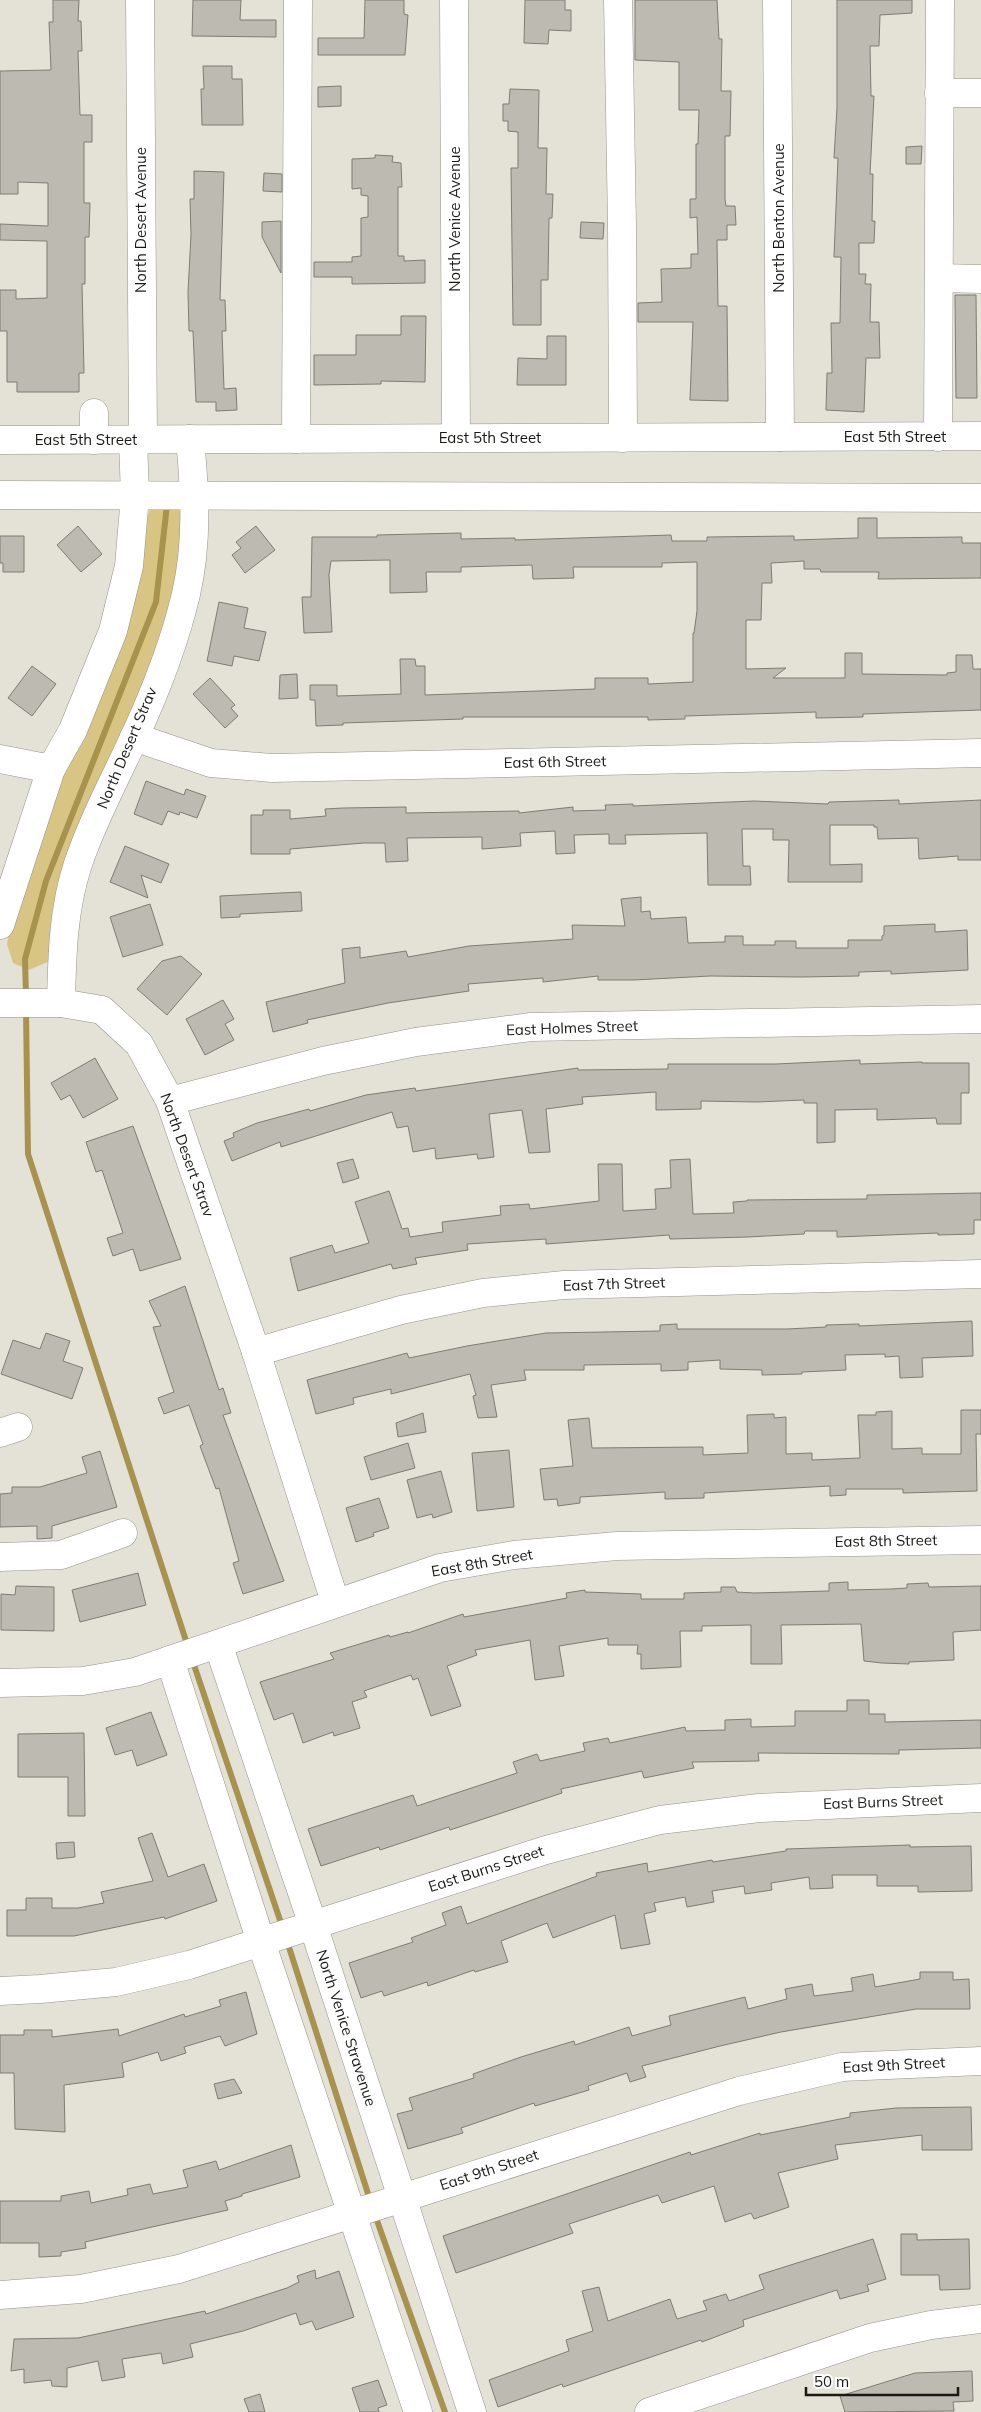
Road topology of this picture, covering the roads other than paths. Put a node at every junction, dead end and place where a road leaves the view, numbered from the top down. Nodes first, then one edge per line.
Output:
1 (140, 0) edge
2 (298, 0) edge
3 (454, 0) edge
4 (618, 0) edge
5 (777, 0) edge
6 (940, 0) edge
7 (939, 93) junction
8 (981, 93) edge
9 (939, 278) junction
10 (981, 279) edge
11 (981, 436) edge
12 (780, 437) junction
13 (938, 437) junction
14 (456, 438) junction
15 (623, 438) junction
16 (190, 439) junction
17 (296, 439) junction
18 (0, 440) edge
19 (138, 440) junction
20 (0, 495) edge
21 (195, 495) junction
22 (135, 496) junction
23 (981, 498) edge
24 (134, 737) junction
25 (981, 754) edge
26 (0, 759) edge
27 (51, 769) junction
28 (0, 925) edge
29 (0, 1003) edge
30 (61, 1003) junction
31 (981, 1019) edge
32 (170, 1101) junction
33 (981, 1274) edge
34 (256, 1352) junction
35 (123, 1533) dead end
36 (981, 1540) edge
37 (0, 1557) edge
38 (335, 1602) junction
39 (218, 1644) junction
40 (170, 1660) junction
41 (0, 1683) edge
42 (981, 1798) edge
43 (313, 1925) junction
44 (261, 1942) junction
45 (0, 1990) edge
46 (981, 2061) edge
47 (402, 2198) junction
48 (351, 2214) junction
49 (0, 2295) edge
50 (981, 2319) edge
51 (418, 2412) edge
52 (472, 2412) edge
53 (649, 2412) edge

1 - 19 street, North Desert Avenue
2 - 17 street
3 - 14 street, North Venice Avenue
4 - 15 street
5 - 12 street, North Benton Avenue
6 - 7 street
7 - 8 street
7 - 9 street
9 - 10 street
9 - 13 street
11 - 13 street, East 5th Street
12 - 13 street, East 5th Street
12 - 15 street, East 5th Street
14 - 15 street, East 5th Street
14 - 17 street, East 5th Street
16 - 17 street, East 5th Street
16 - 19 street, East 5th Street
16 - 21 street, North Desert Strav
18 - 19 street, East 5th Street
19 - 22 street
20 - 22 street
21 - 22 street
21 - 23 street
21 - 24 street, North Desert Strav
22 - 27 street
24 - 25 street, East 6th Street
24 - 30 street, North Desert Strav
26 - 27 street
27 - 28 street
29 - 30 street
30 - 32 street, North Desert Strav
31 - 32 street, East Holmes Street
32 - 34 street, North Desert Strav
33 - 34 street, East 7th Street
34 - 38 street, North Desert Strav
35 - 37 street
36 - 38 street, East 8th Street
38 - 39 street, East 8th Street
39 - 40 street, East 8th Street
39 - 43 street, North Venice Stravenue
40 - 41 street, East 8th Street
40 - 44 street
42 - 43 street, East Burns Street
43 - 44 street, East Burns Street
43 - 47 street, North Venice Stravenue
44 - 45 street, East Burns Street
44 - 48 street
46 - 47 street, East 9th Street
47 - 48 street, East 9th Street
47 - 52 street, North Venice Stravenue
48 - 49 street, East 9th Street
48 - 51 street
50 - 53 street

